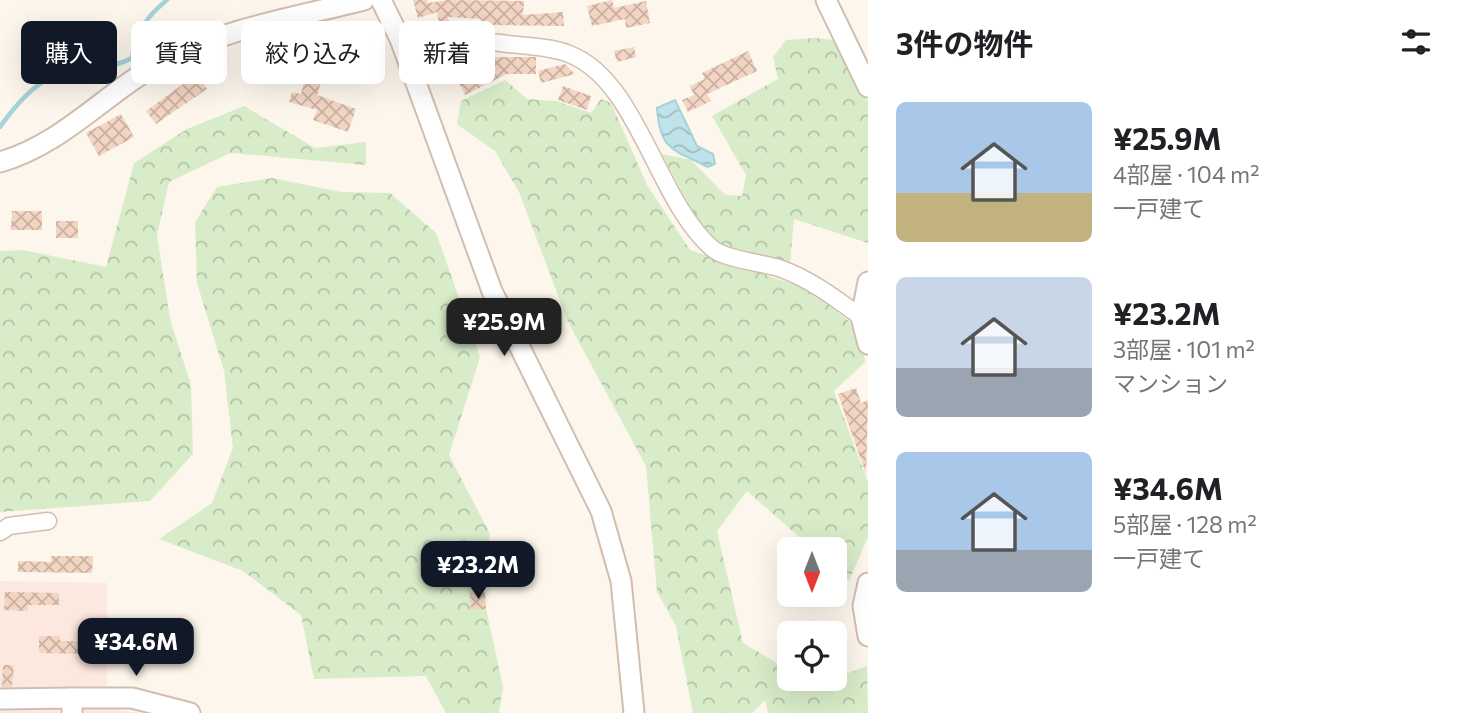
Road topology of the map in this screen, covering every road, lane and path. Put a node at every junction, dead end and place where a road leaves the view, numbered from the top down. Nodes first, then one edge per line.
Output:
1 (364, 0) edge
2 (381, 0) edge
3 (826, 0) edge
4 (399, 37) edge
5 (495, 43) edge
6 (416, 84) edge
7 (868, 87) edge
8 (0, 162) edge
9 (868, 282) edge
10 (861, 317) junction
11 (868, 344) edge
12 (48, 521) dead end
13 (0, 532) edge
14 (868, 583) edge
15 (868, 636) edge
16 (0, 699) edge
17 (72, 705) edge
18 (190, 713) edge
19 (634, 713) edge

1 - 8 street
2 - 4 street
3 - 7 street
5 - 10 street
6 - 19 street
9 - 10 street
10 - 11 street
12 - 13 street
14 - 15 street
16 - 17 street
17 - 18 street

